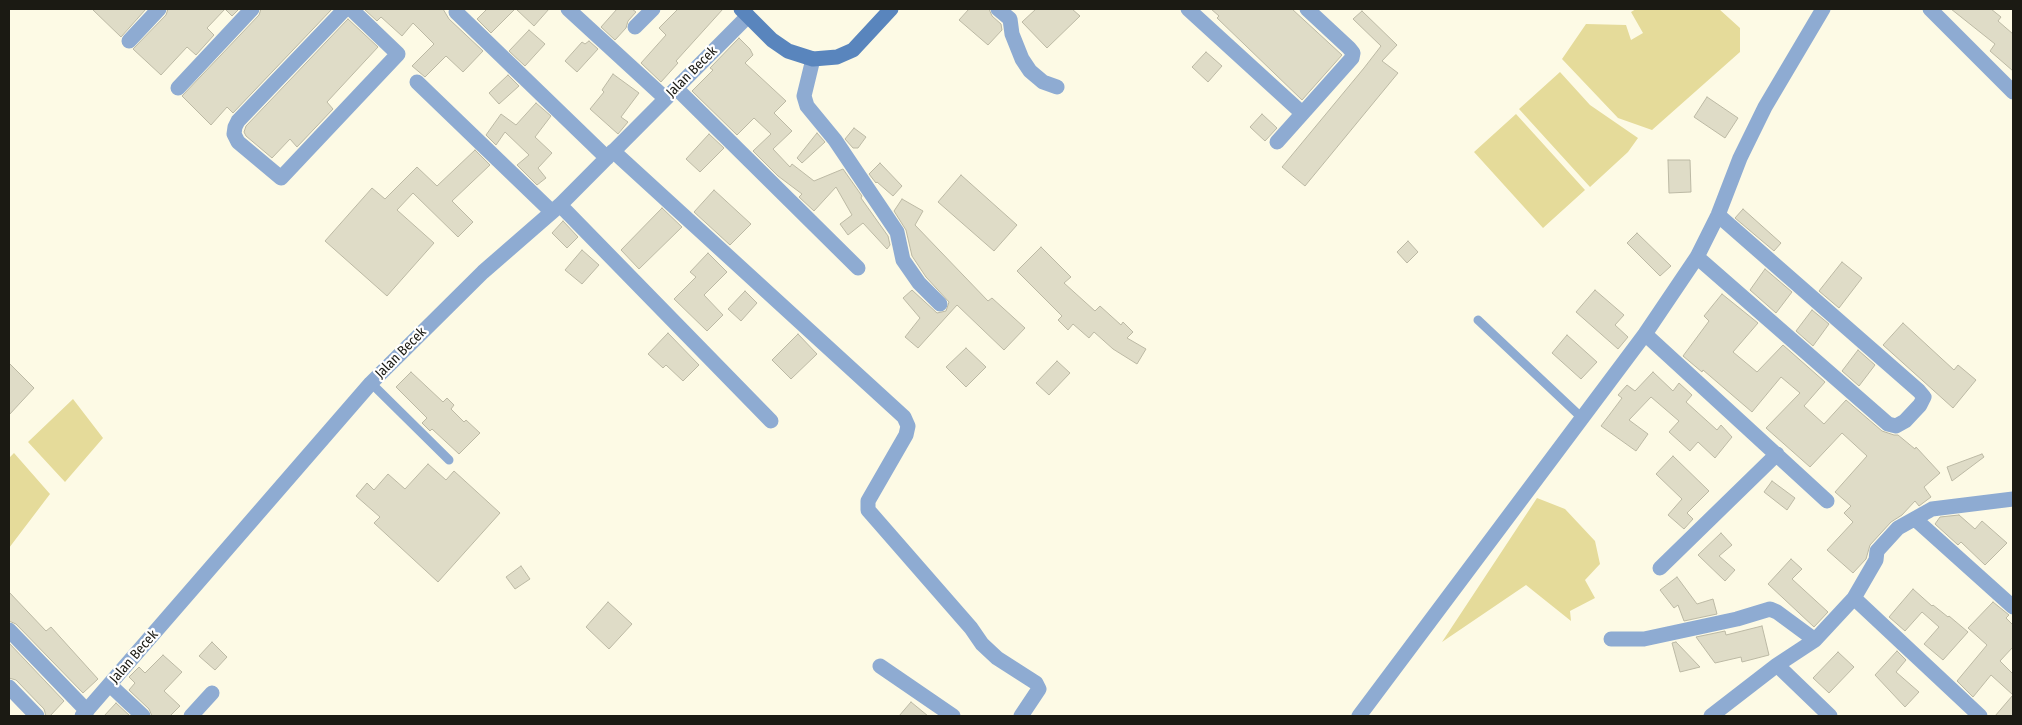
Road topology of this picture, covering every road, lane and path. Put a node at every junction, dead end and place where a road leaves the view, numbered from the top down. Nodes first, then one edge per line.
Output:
1 (159, 9) edge
2 (252, 9) edge
3 (345, 9) edge
4 (352, 9) edge
5 (568, 9) edge
6 (654, 9) edge
7 (891, 9) edge
8 (998, 9) edge
9 (1188, 9) edge
10 (1307, 9) edge
11 (1823, 9) edge
12 (1930, 9) edge
13 (456, 12) dead end
14 (744, 12) edge
15 (635, 27) dead end
16 (129, 40) dead end
17 (813, 59) junction
18 (417, 82) dead end
19 (1057, 87) dead end
20 (178, 88) dead end
21 (2013, 92) edge
22 (671, 93) junction
23 (1302, 113) junction
24 (1277, 142) dead end
25 (610, 154) junction
26 (556, 208) junction
27 (1718, 215) junction
28 (1697, 257) junction
29 (858, 268) dead end
30 (940, 304) dead end
31 (1478, 320) dead end
32 (1645, 334) junction
33 (371, 383) junction
34 (1581, 417) junction
35 (771, 421) dead end
36 (1777, 454) junction
37 (449, 460) dead end
38 (2013, 499) edge
39 (1827, 501) dead end
40 (1914, 519) junction
41 (1660, 568) dead end
42 (1854, 598) junction
43 (2013, 607) edge
44 (9, 630) edge
45 (1611, 638) dead end
46 (1815, 640) junction
47 (1776, 665) junction
48 (880, 666) dead end
49 (110, 685) junction
50 (9, 687) edge
51 (212, 693) dead end
52 (85, 713) edge
53 (37, 716) edge
54 (143, 716) edge
55 (191, 716) edge
56 (953, 716) edge
57 (1021, 716) edge
58 (1359, 716) edge
59 (1711, 716) edge
60 (1830, 716) edge
61 (1980, 716) edge

1 - 16 street
2 - 20 street
3 - 4 street
5 - 22 street
6 - 15 street
7 - 17 main road
8 - 19 street
9 - 23 street
10 - 23 street
11 - 27 street
12 - 21 street
13 - 25 street
14 - 17 main road
14 - 22 street, Jalan Becek
17 - 30 street
18 - 26 street
22 - 25 street, Jalan Becek
22 - 29 street
23 - 24 street
25 - 26 street, Jalan Becek
25 - 57 street
26 - 33 street, Jalan Becek
26 - 35 street
27 - 28 street
27 - 28 street
28 - 32 street
31 - 34 lane
32 - 34 street
32 - 36 street
33 - 37 lane
33 - 49 street, Jalan Becek
34 - 58 street
36 - 39 street
36 - 41 street
38 - 40 street
40 - 42 street
40 - 43 street
42 - 46 street
42 - 61 street
44 - 52 street
45 - 46 street
46 - 47 street
47 - 59 street
47 - 60 street
48 - 56 street
49 - 52 street, Jalan Becek
49 - 54 street
50 - 53 street
51 - 55 street

